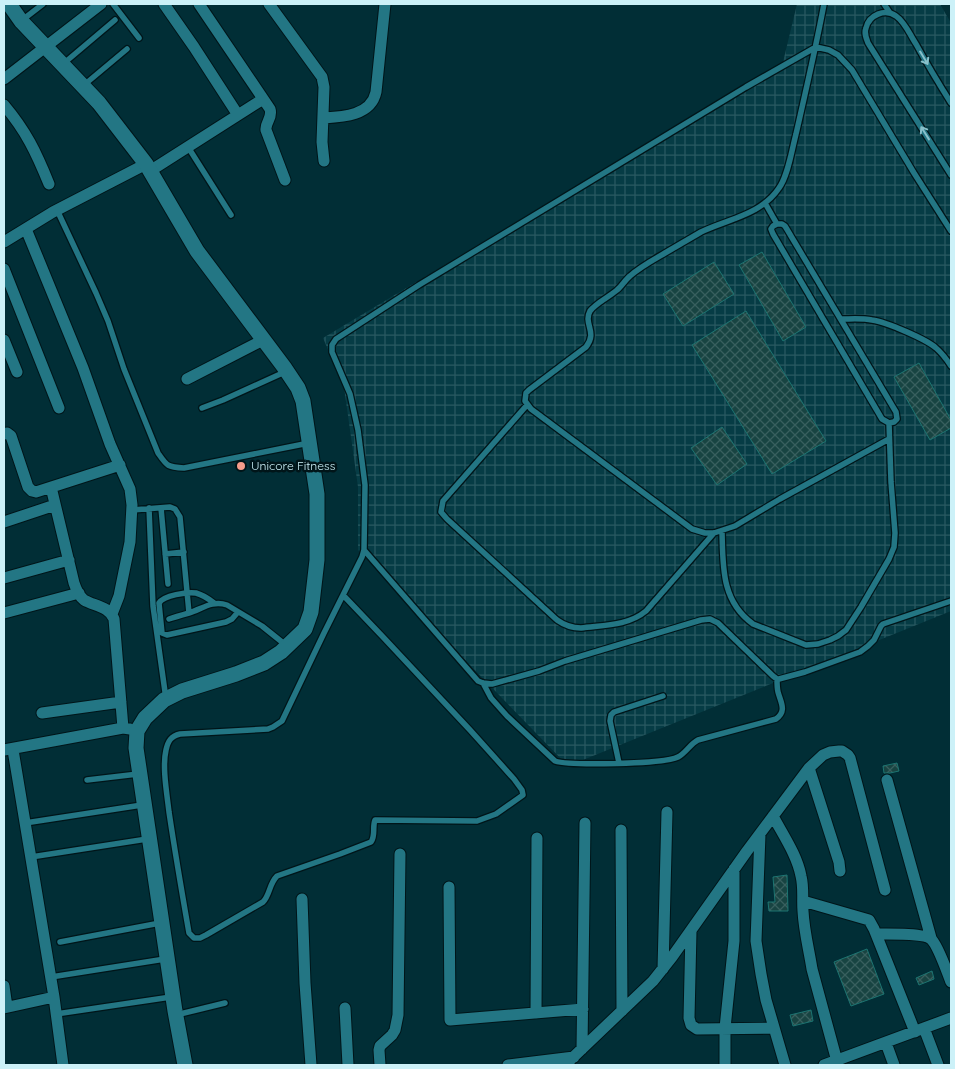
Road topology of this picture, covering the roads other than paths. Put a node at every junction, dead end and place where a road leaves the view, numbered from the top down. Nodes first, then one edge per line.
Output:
1 (9, 4) edge
2 (43, 4) edge
3 (101, 4) edge
4 (113, 4) edge
5 (164, 4) edge
6 (199, 4) edge
7 (269, 4) edge
8 (386, 4) edge
9 (824, 4) edge
10 (884, 4) edge
11 (890, 13) junction
12 (115, 20) dead end
13 (21, 21) junction
14 (139, 38) dead end
15 (46, 47) junction
16 (816, 47) junction
17 (127, 50) dead end
18 (62, 64) junction
19 (4, 79) edge
20 (82, 86) junction
21 (263, 99) junction
22 (951, 103) edge
23 (4, 105) edge
24 (238, 115) junction
25 (323, 118) junction
26 (188, 147) junction
27 (324, 161) dead end
28 (148, 168) junction
29 (951, 175) edge
30 (285, 180) dead end
31 (50, 184) dead end
32 (765, 203) junction
33 (57, 210) junction
34 (231, 215) dead end
35 (777, 224) junction
36 (26, 229) junction
37 (951, 231) edge
38 (4, 242) edge
39 (4, 269) edge
40 (841, 319) junction
41 (4, 340) edge
42 (263, 340) junction
43 (951, 366) edge
44 (287, 371) junction
45 (17, 372) dead end
46 (187, 379) dead end
47 (527, 405) junction
48 (59, 408) dead end
49 (202, 408) dead end
50 (888, 423) junction
51 (4, 434) edge
52 (889, 439) junction
53 (309, 443) junction
54 (120, 465) junction
55 (51, 487) junction
56 (55, 505) junction
57 (149, 508) junction
58 (161, 508) junction
59 (132, 510) junction
60 (4, 522) edge
61 (722, 531) junction
62 (714, 533) junction
63 (364, 550) junction
64 (184, 552) junction
65 (165, 554) junction
66 (69, 560) junction
67 (4, 578) edge
68 (168, 584) dead end
69 (78, 593) junction
70 (187, 593) junction
71 (343, 596) junction
72 (951, 601) edge
73 (214, 603) junction
74 (238, 612) junction
75 (4, 613) edge
76 (189, 613) junction
77 (112, 614) junction
78 (169, 618) dead end
79 (287, 646) junction
80 (777, 679) junction
81 (483, 683) junction
82 (663, 696) dead end
83 (166, 699) junction
84 (121, 702) junction
85 (42, 713) dead end
86 (130, 730) junction
87 (8, 750) edge
88 (619, 763) junction
89 (809, 768) junction
90 (140, 774) junction
91 (87, 780) dead end
92 (887, 780) dead end
93 (144, 804) junction
94 (667, 812) dead end
95 (773, 816) junction
96 (585, 823) dead end
97 (25, 824) junction
98 (621, 830) dead end
99 (760, 834) junction
100 (537, 838) dead end
101 (150, 839) junction
102 (400, 854) dead end
103 (31, 857) junction
104 (734, 869) junction
105 (840, 871) dead end
106 (449, 887) dead end
107 (885, 890) dead end
108 (302, 899) dead end
109 (803, 901) junction
110 (162, 923) junction
111 (691, 931) junction
112 (876, 934) junction
113 (931, 938) junction
114 (60, 942) dead end
115 (167, 959) junction
116 (663, 969) junction
117 (51, 977) junction
118 (951, 982) edge
119 (4, 986) edge
120 (54, 997) junction
121 (225, 1003) dead end
122 (6, 1007) edge
123 (175, 1008) junction
124 (345, 1008) dead end
125 (583, 1010) junction
126 (622, 1011) junction
127 (536, 1013) junction
128 (56, 1014) junction
129 (951, 1018) edge
130 (725, 1028) junction
131 (774, 1028) junction
132 (919, 1030) junction
133 (886, 1042) junction
134 (578, 1053) junction
135 (837, 1063) edge
136 (63, 1065) edge
137 (186, 1065) edge
138 (311, 1065) edge
139 (348, 1065) edge
140 (380, 1065) edge
141 (508, 1065) edge
142 (565, 1065) edge
143 (725, 1065) edge
144 (785, 1065) edge
145 (824, 1065) edge
146 (894, 1065) edge
147 (938, 1065) edge

1 - 13 street
2 - 13 lane
3 - 15 street
4 - 14 lane
5 - 24 street
6 - 21 street
7 - 25 street
8 - 25 street
9 - 16 lane
10 - 11 lane
11 -> 22 lane
29 -> 11 lane
12 - 18 lane
13 - 15 street
15 - 18 street
15 - 19 street
16 - 32 lane
16 - 37 lane
16 - 63 lane
17 - 20 lane
18 - 20 street
20 - 28 street
21 - 24 street
21 - 30 street
23 - 31 street
24 - 26 street
25 - 27 street
26 - 28 street
26 - 34 lane
28 - 33 street
28 - 42 street
32 - 35 lane
32 - 47 lane
33 - 36 street
33 - 53 lane
35 - 40 lane
35 - 50 lane
36 - 38 street
36 - 54 street
39 - 48 street
40 - 43 lane
40 - 50 lane
41 - 45 street
42 - 44 street
42 - 46 street
44 - 49 lane
44 - 53 street
47 - 62 lane
47 - 62 lane
50 - 52 lane
51 - 55 street
52 - 61 lane
52 - 61 lane
53 - 79 street
54 - 55 street
54 - 59 street
55 - 56 street
56 - 60 street
56 - 66 street
57 - 58 lane
57 - 59 lane
57 - 83 lane
58 - 64 lane
58 - 65 lane
59 - 77 street
61 - 62 lane
63 - 71 lane
63 - 81 lane
64 - 65 lane
64 - 70 lane
65 - 68 lane
66 - 67 street
66 - 69 street
69 - 75 street
69 - 77 street
70 - 73 lane
70 - 74 lane
70 - 76 lane
71 - 71 lane
72 - 80 lane
73 - 74 lane
73 - 76 lane
74 - 79 lane
76 - 78 lane
77 - 84 street
79 - 83 street
80 - 81 lane
80 - 88 lane
81 - 88 lane
82 - 88 lane
83 - 86 street
84 - 85 street
84 - 86 street
86 - 87 street
86 - 90 street
87 - 97 street
89 - 95 street
89 - 105 street
89 - 107 street
90 - 91 lane
90 - 93 street
92 - 113 street
93 - 97 lane
93 - 101 street
94 - 116 street
95 - 99 street
95 - 109 street
96 - 125 street
97 - 103 street
98 - 126 street
99 - 104 street
99 - 131 street
100 - 127 street
101 - 103 lane
101 - 110 street
102 - 140 street
103 - 117 street
104 - 111 street
104 - 130 street
106 - 127 street
108 - 138 street
109 - 112 street
109 - 135 street
110 - 114 lane
110 - 115 street
111 - 116 street
111 - 130 street
112 - 113 street
112 - 132 street
113 - 118 street
115 - 117 lane
115 - 123 street
116 - 126 street
117 - 120 street
119 - 122 street
120 - 122 street
120 - 128 street
121 - 123 lane
123 - 128 lane
123 - 137 street
124 - 139 street
125 - 127 street
125 - 134 street
126 - 134 street
128 - 136 street
129 - 132 street
130 - 131 street
130 - 143 street
131 - 144 street
132 - 133 street
132 - 147 street
133 - 135 street
133 - 146 street
134 - 141 street
134 - 142 street
135 - 145 street

